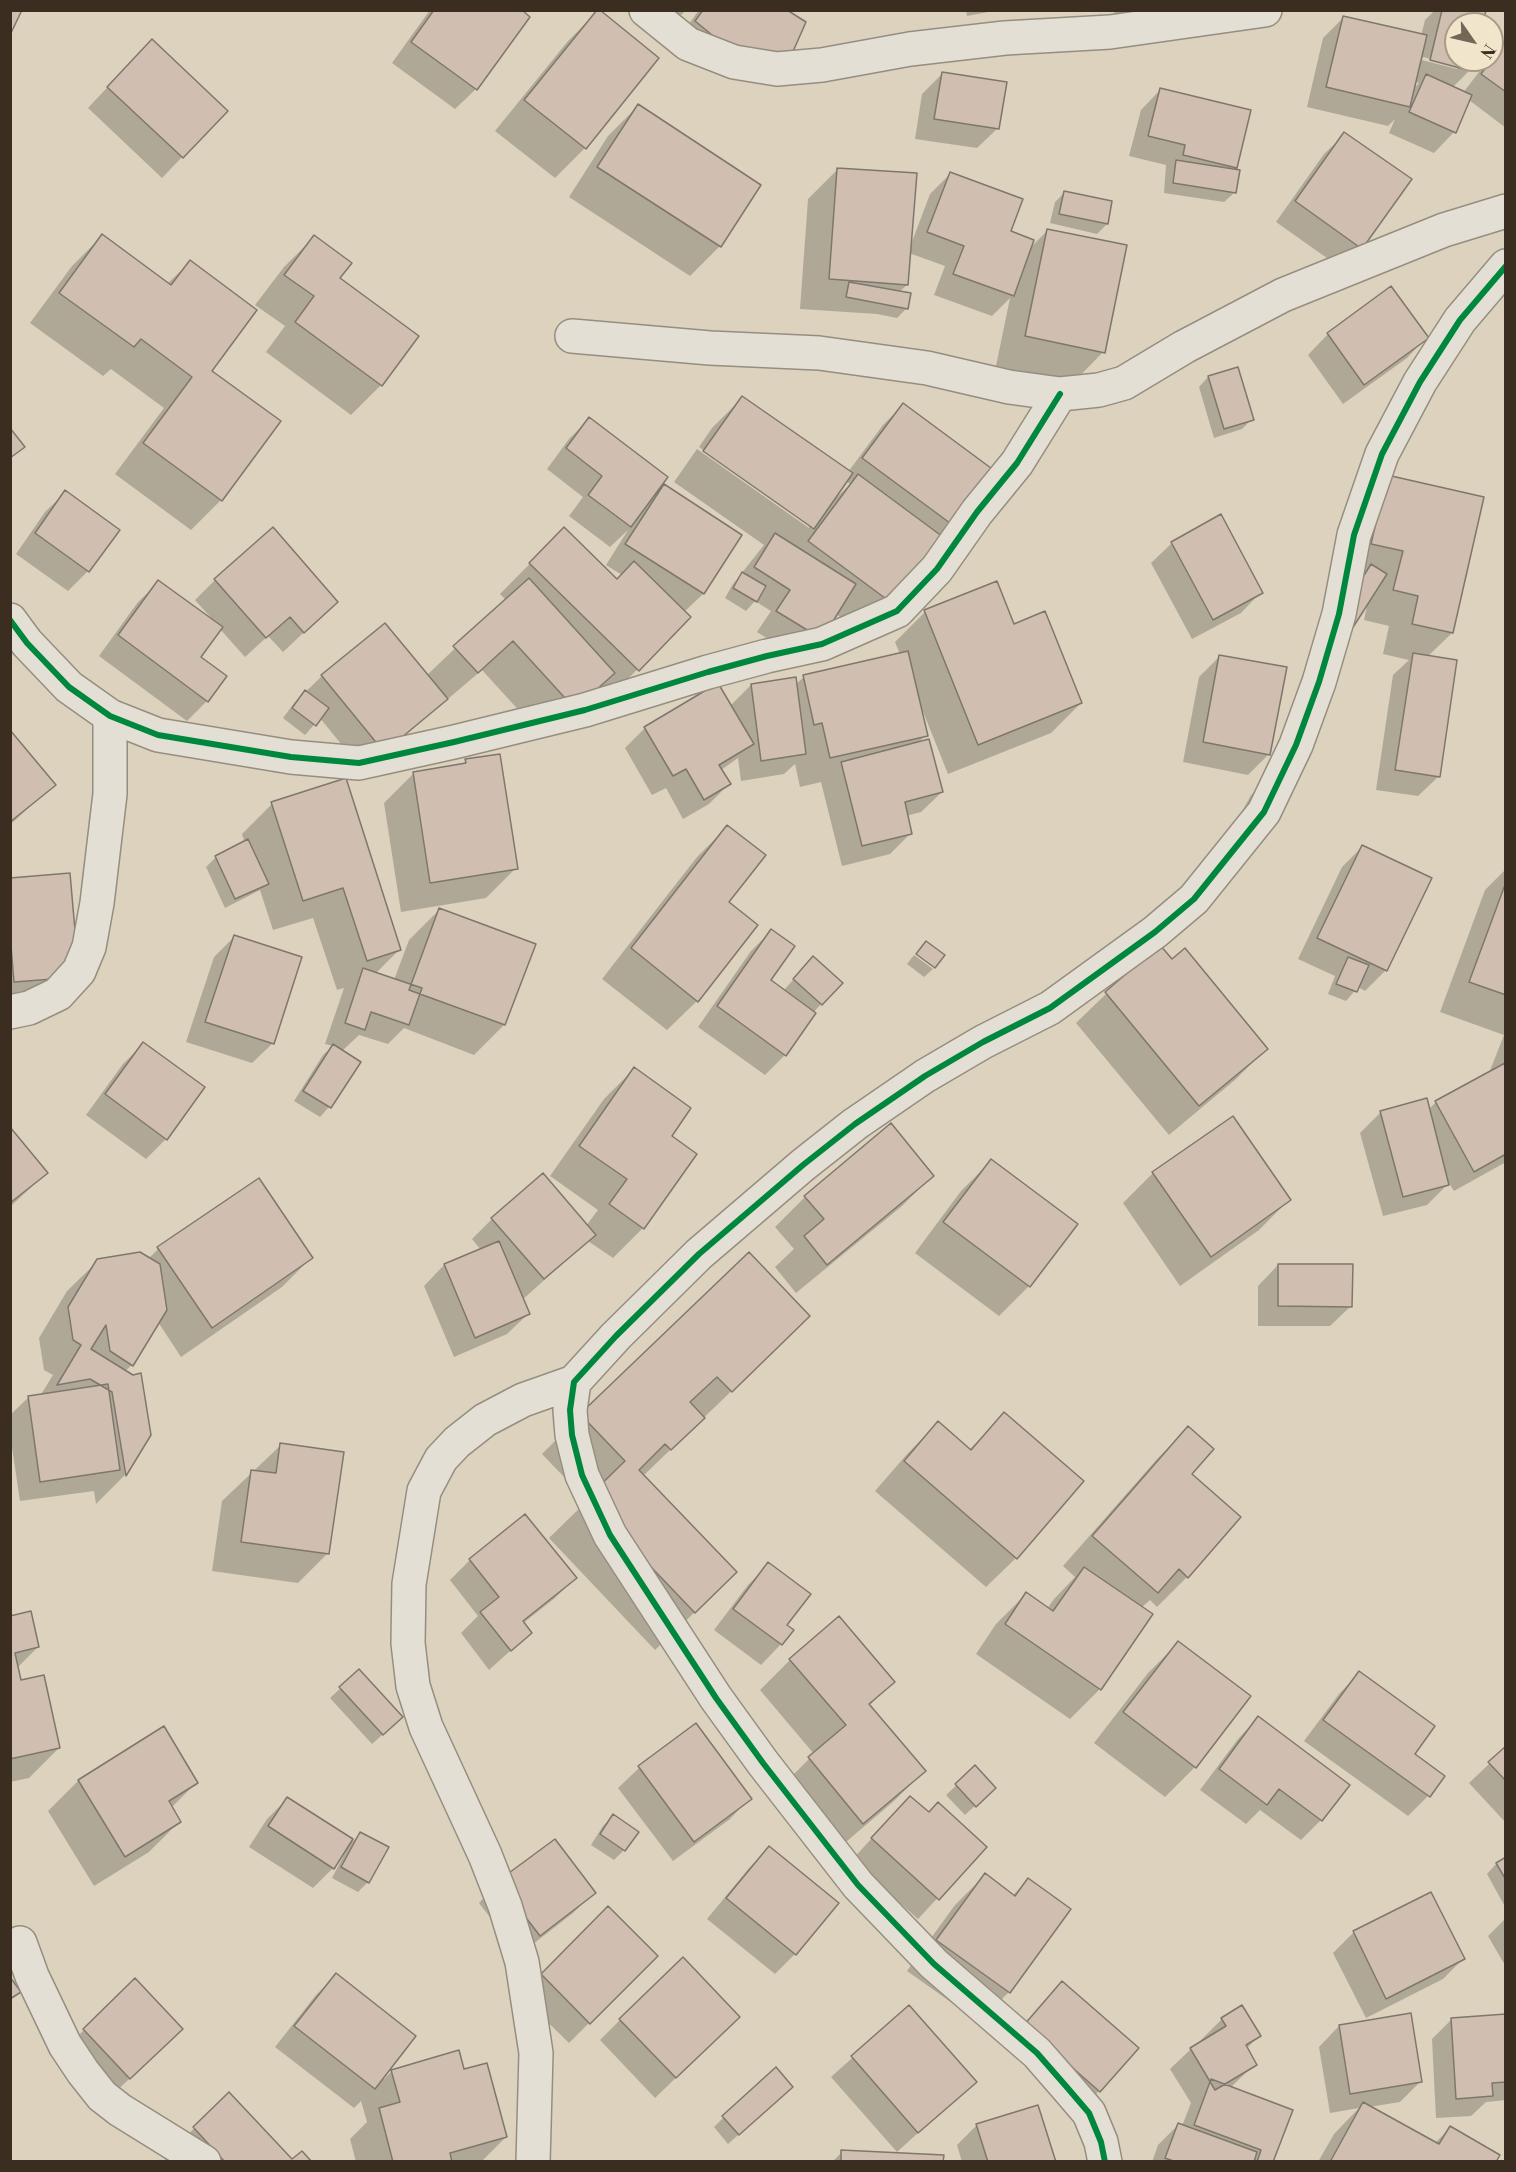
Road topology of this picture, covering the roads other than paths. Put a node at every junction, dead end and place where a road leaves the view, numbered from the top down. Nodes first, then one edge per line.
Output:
1 (646, 10) edge
2 (1265, 10) edge
3 (1506, 211) edge
4 (1506, 266) edge
5 (572, 336) dead end
6 (1060, 394) junction
7 (10, 620) edge
8 (110, 716) junction
9 (10, 1012) edge
10 (574, 1382) junction
11 (20, 1943) dead end
12 (204, 2162) edge
13 (533, 2162) edge
14 (1105, 2162) edge

1 - 2 street
3 - 6 street
4 - 10 street
5 - 6 street
6 - 8 street
7 - 8 street
8 - 9 street
10 - 13 street
10 - 14 street
11 - 12 street

